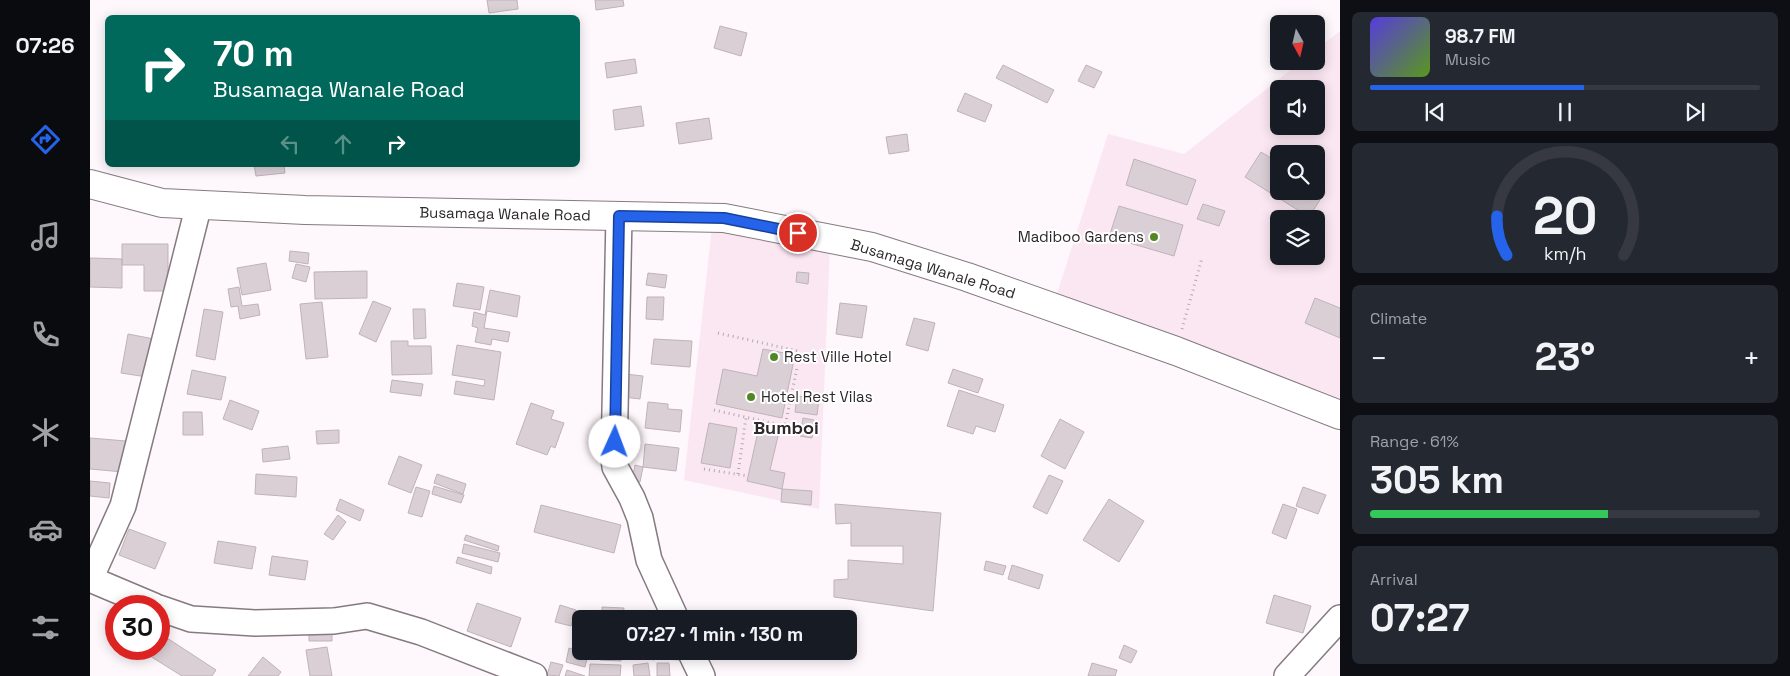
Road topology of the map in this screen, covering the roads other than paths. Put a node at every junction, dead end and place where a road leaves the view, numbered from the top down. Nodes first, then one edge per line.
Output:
1 (90, 184) edge
2 (199, 204) junction
3 (619, 216) junction
4 (1340, 415) edge
5 (90, 579) edge
6 (128, 595) edge
7 (672, 610) edge
8 (170, 612) edge
9 (1340, 618) edge
10 (694, 660) edge
11 (534, 676) edge
12 (702, 676) edge
13 (1287, 676) edge

1 - 2 street, Busamaga Wanale Road
2 - 3 street, Busamaga Wanale Road
2 - 5 street
3 - 4 street, Busamaga Wanale Road
3 - 7 street
5 - 6 street
8 - 11 street
9 - 13 street
10 - 12 street

